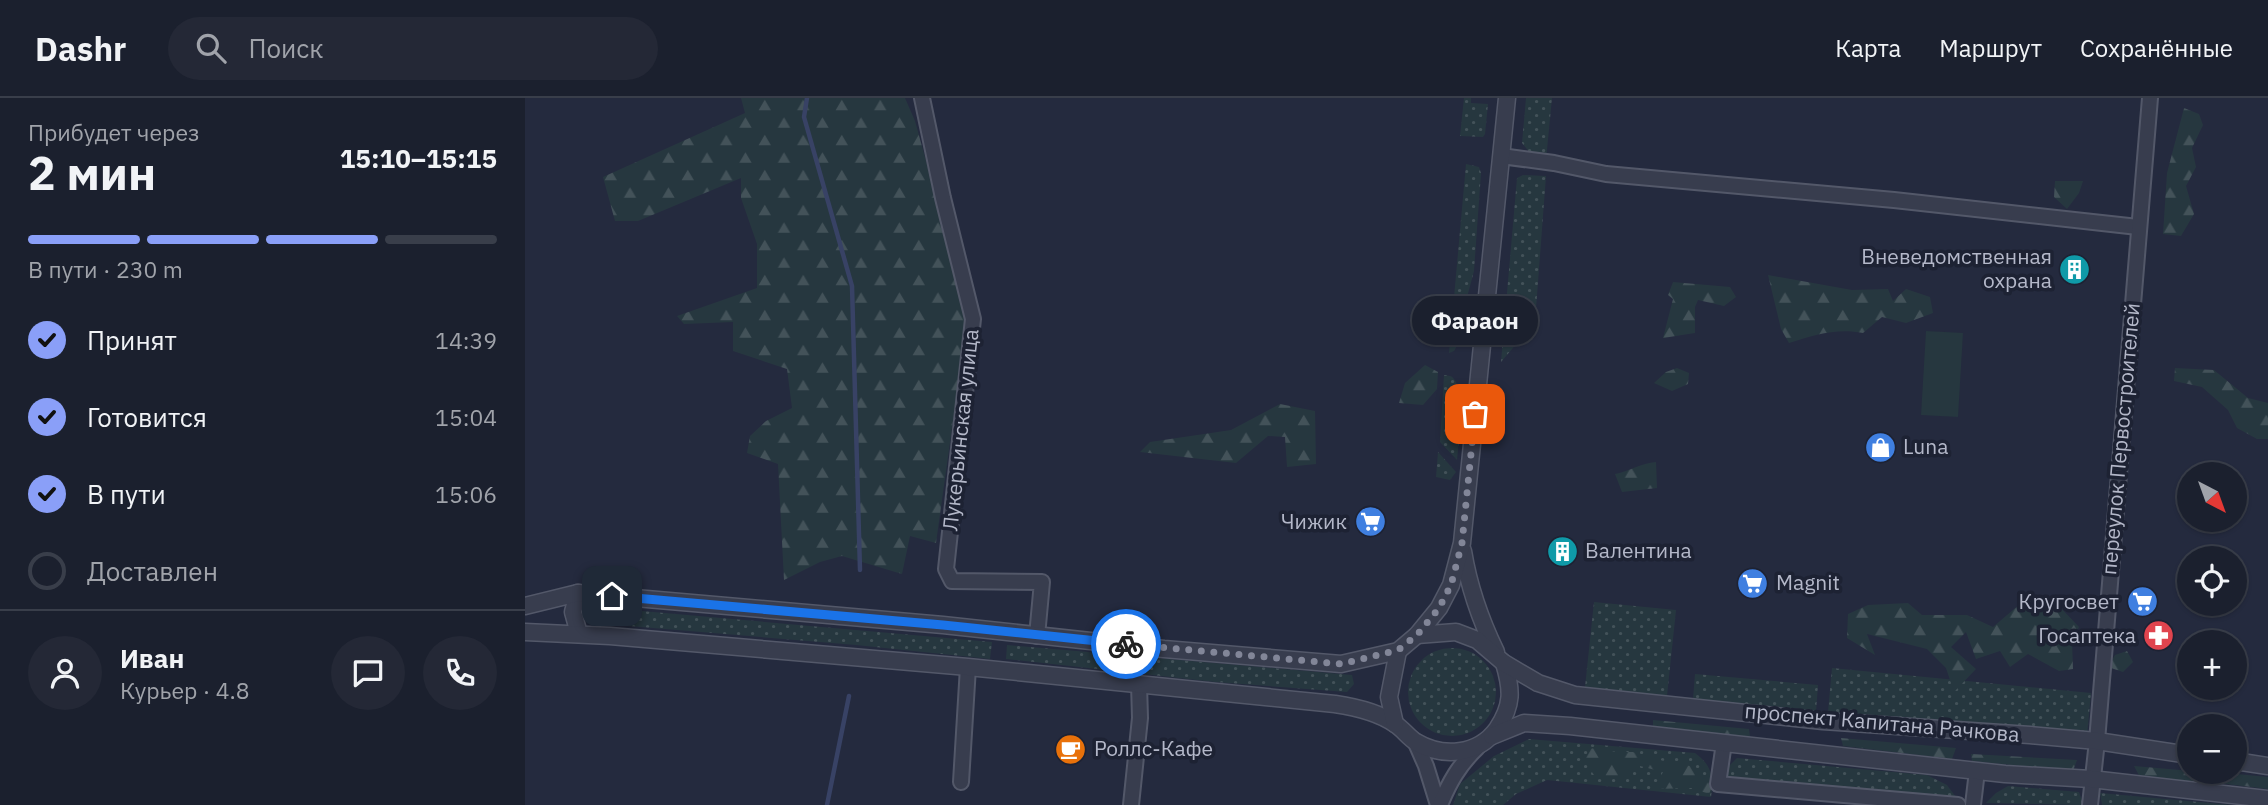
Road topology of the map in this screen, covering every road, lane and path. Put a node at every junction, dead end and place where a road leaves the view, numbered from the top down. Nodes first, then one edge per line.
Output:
1 (922, 98) edge
2 (1507, 98) edge
3 (2150, 98) edge
4 (1501, 156) junction
5 (2139, 227) junction
6 (1462, 543) junction
7 (579, 593) junction
8 (525, 606) edge
9 (525, 632) edge
10 (579, 634) junction
11 (1417, 635) junction
12 (1037, 636) junction
13 (1398, 650) junction
14 (1501, 659) junction
15 (968, 667) junction
16 (1139, 684) junction
17 (1575, 695) junction
18 (1395, 724) junction
19 (1570, 726) junction
20 (1492, 736) junction
21 (1415, 741) junction
22 (2097, 741) junction
23 (1724, 743) junction
24 (1477, 748) junction
25 (2177, 753) edge
26 (2247, 763) edge
27 (2268, 766) edge
28 (1977, 771) junction
29 (2091, 779) junction
30 (961, 782) dead end
31 (2268, 799) edge
32 (1131, 805) edge
33 (1439, 805) edge
34 (1958, 805) edge
35 (1973, 805) edge
36 (2090, 805) edge

1 - 12 street, Лукерьинская улица
2 - 4 street
3 - 5 street, переулок Первостроителей
4 - 5 street
4 - 6 street
5 - 22 street, переулок Первостроителей
6 - 11 street
6 - 14 street
7 - 8 street
7 - 10 street
7 - 12 street
9 - 10 street
10 - 15 street
11 - 13 street
11 - 14 street
12 - 13 street
13 - 18 street
14 - 17 street, проспект Капитана Рачкова
14 - 20 street
15 - 16 street
15 - 30 street
16 - 18 street
16 - 32 street
17 - 19 street
17 - 22 street, проспект Капитана Рачкова
18 - 21 street
19 - 20 street
19 - 23 street
20 - 24 street
21 - 24 street
21 - 33 street
22 - 25 street, проспект Капитана Рачкова
22 - 29 street, переулок Первостроителей
23 - 28 street
23 - 34 street
24 - 33 street
26 - 27 street
28 - 29 street
28 - 35 street
29 - 31 street
29 - 36 street, переулок Первостроителей

